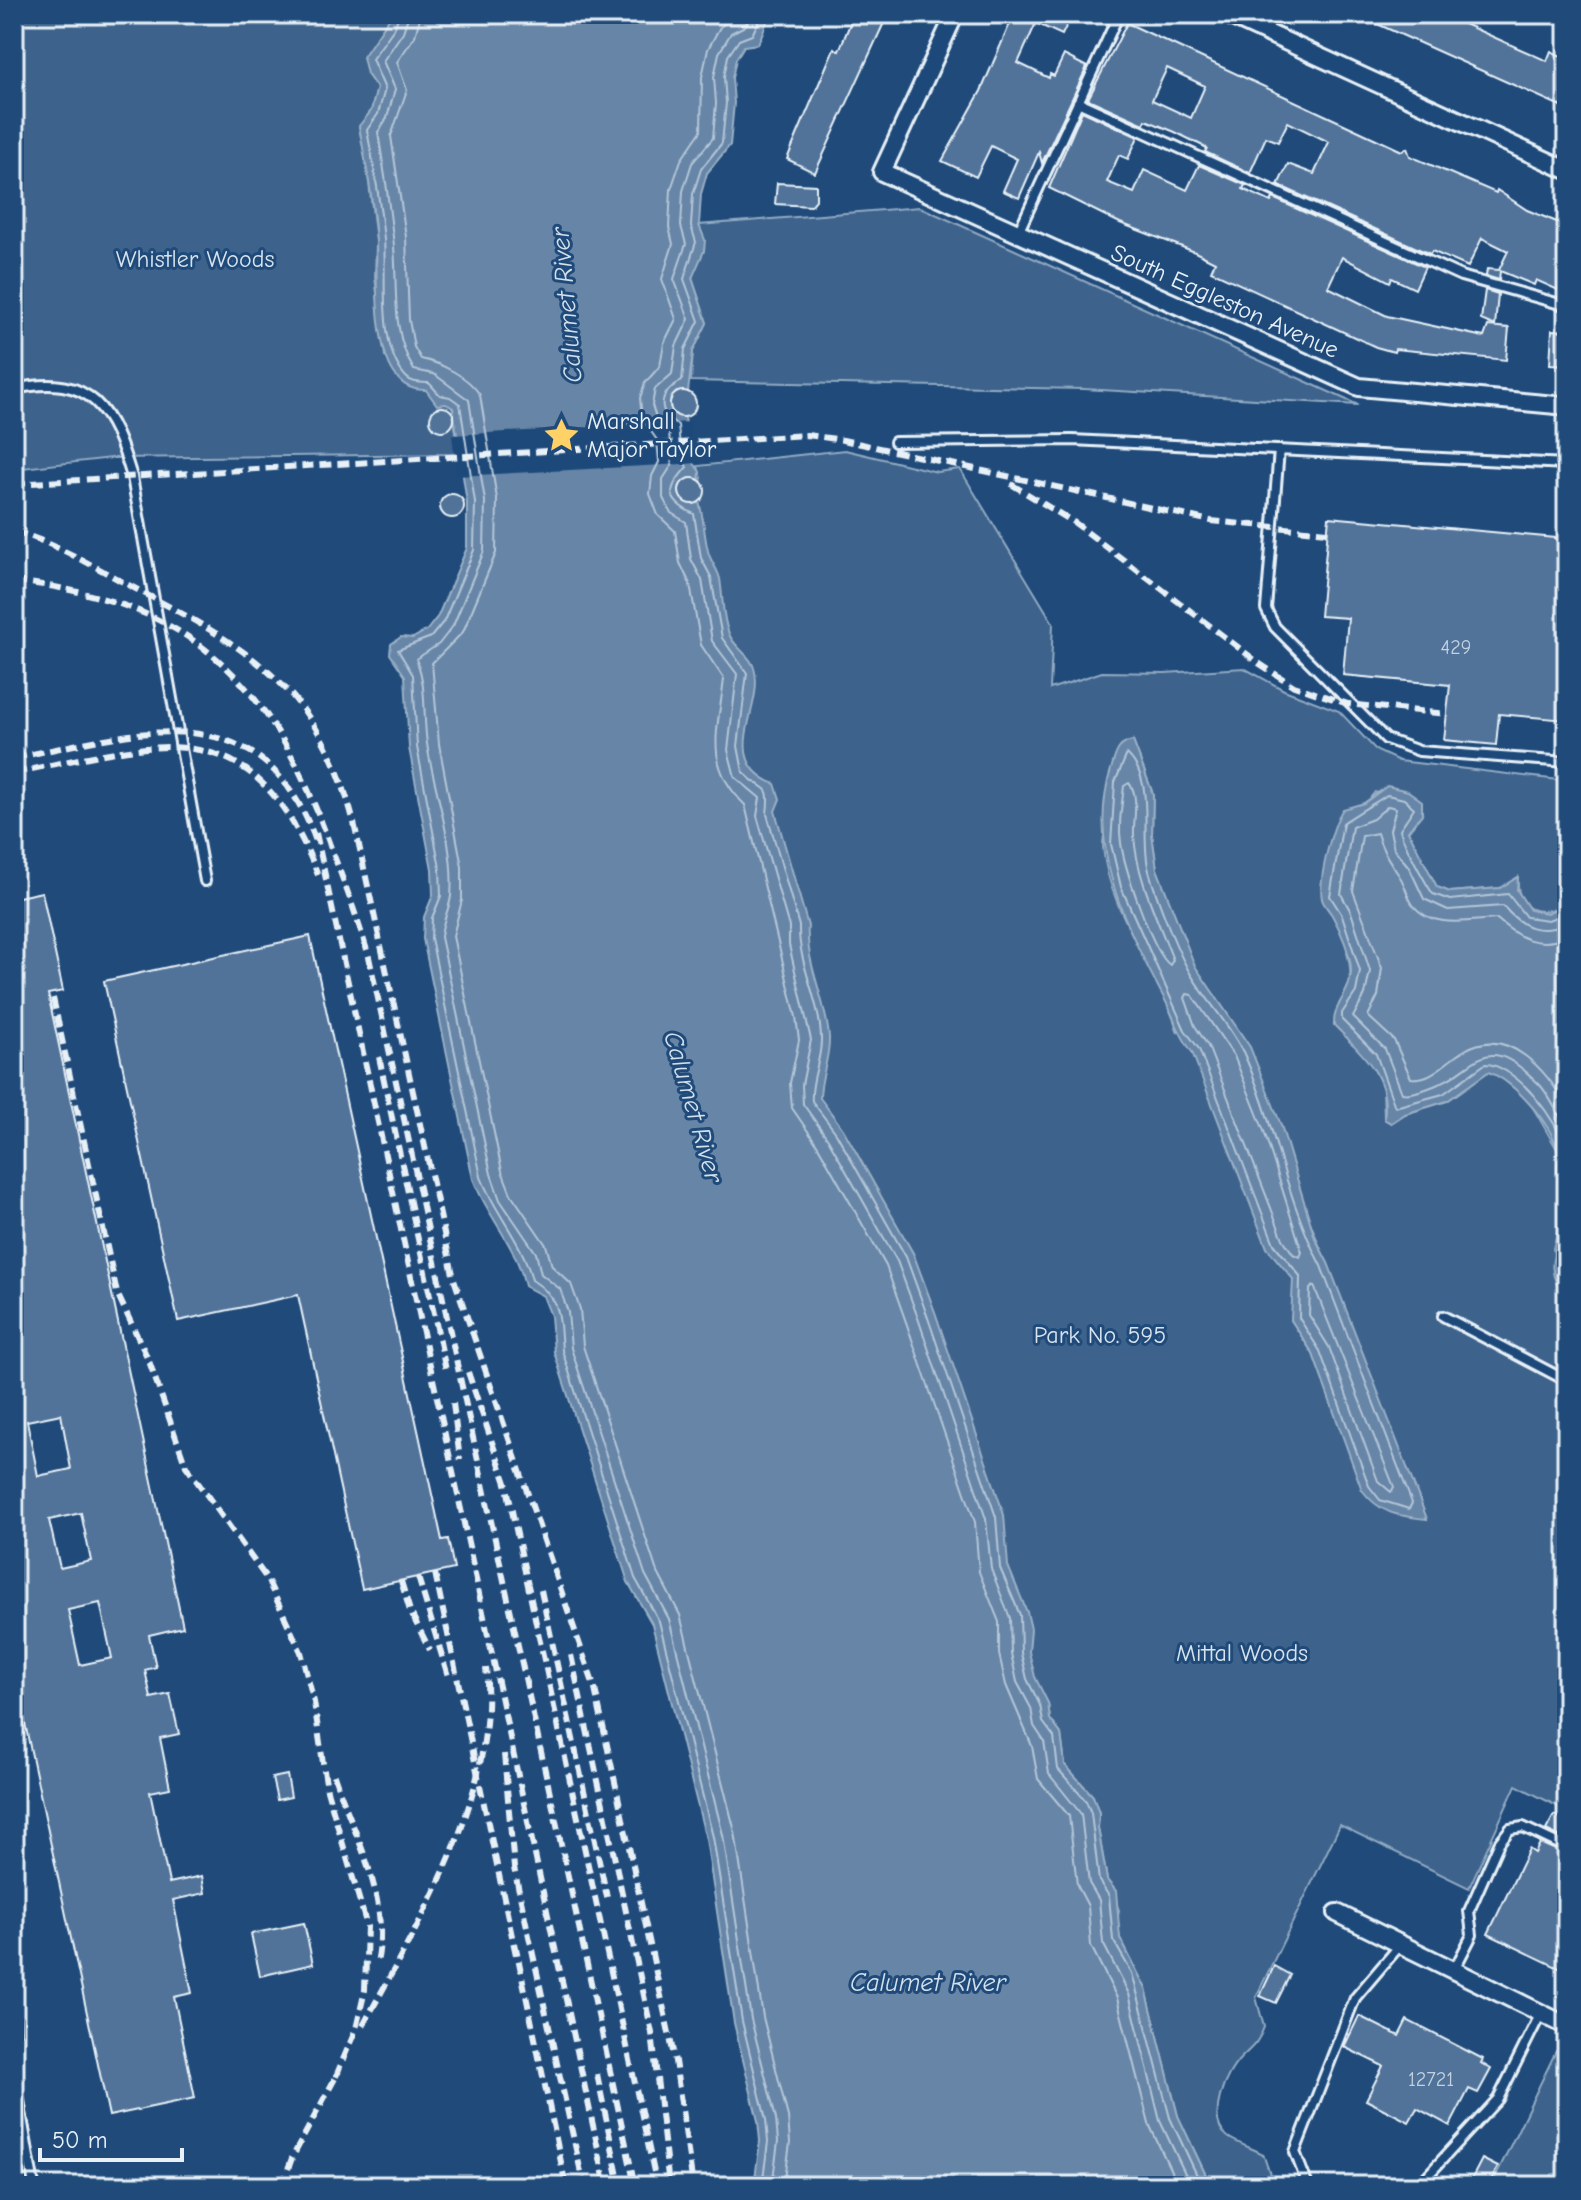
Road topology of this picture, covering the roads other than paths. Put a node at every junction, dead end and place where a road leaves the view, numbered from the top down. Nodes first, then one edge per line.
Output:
1 (955, 14) edge
2 (1119, 14) edge
3 (1226, 14) edge
4 (1078, 102) junction
5 (1567, 170) edge
6 (1017, 235) junction
7 (1567, 306) edge
8 (14, 389) edge
9 (1567, 406) edge
10 (895, 442) dead end
11 (1279, 450) junction
12 (1567, 464) edge
13 (1567, 762) edge
14 (205, 881) dead end
15 (1443, 1316) dead end
16 (1567, 1381) edge
17 (1567, 1848) edge
18 (1337, 1913) dead end
19 (1401, 1944) junction
20 (1454, 1970) junction
21 (14, 2010) edge
22 (1541, 2013) junction
23 (1567, 2026) edge
24 (268, 2182) dead end
25 (34, 2186) edge
26 (252, 2186) edge
27 (1308, 2186) edge
28 (1418, 2186) edge

1 - 6 street, South Eggleston Avenue
2 - 4 lane
3 - 5 street
4 - 6 lane
4 - 7 lane
6 - 9 street, South Eggleston Avenue
8 - 14 lane
10 - 11 lane
11 - 12 lane
11 - 13 lane
15 - 16 lane
17 - 20 lane
18 - 19 street
19 - 20 street
19 - 27 lane
20 - 22 street
21 - 25 lane
22 - 23 street
22 - 28 lane
24 - 26 lane

